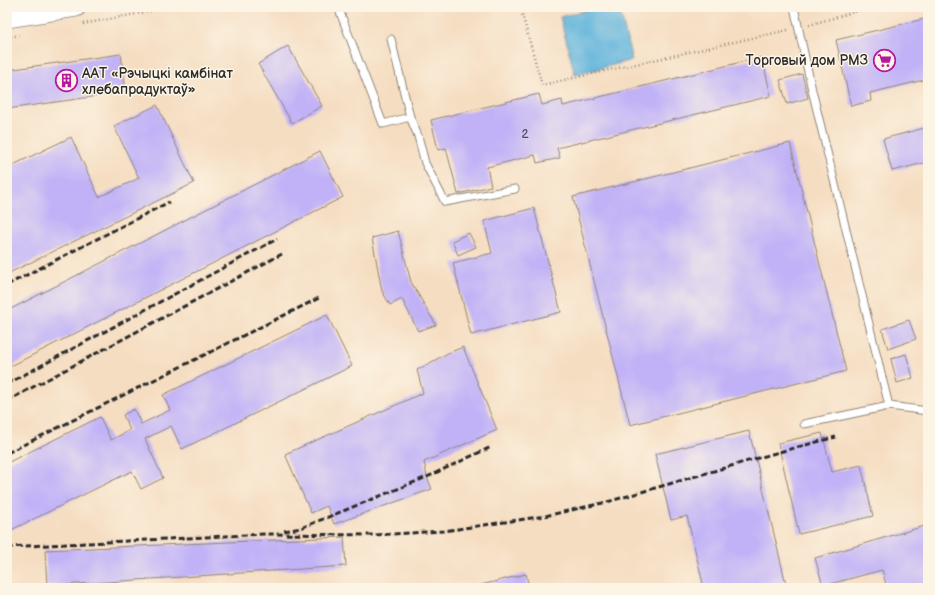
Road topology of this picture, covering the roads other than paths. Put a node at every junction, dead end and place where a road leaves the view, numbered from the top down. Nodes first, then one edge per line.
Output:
1 (338, 7) edge
2 (794, 7) edge
3 (79, 15) edge
4 (7, 18) edge
5 (391, 39) dead end
6 (410, 117) junction
7 (515, 188) dead end
8 (889, 406) junction
9 (928, 411) edge
10 (804, 424) dead end

1 - 6 lane
2 - 8 lane
3 - 4 street
5 - 6 lane
6 - 7 lane
8 - 9 lane
8 - 10 lane

